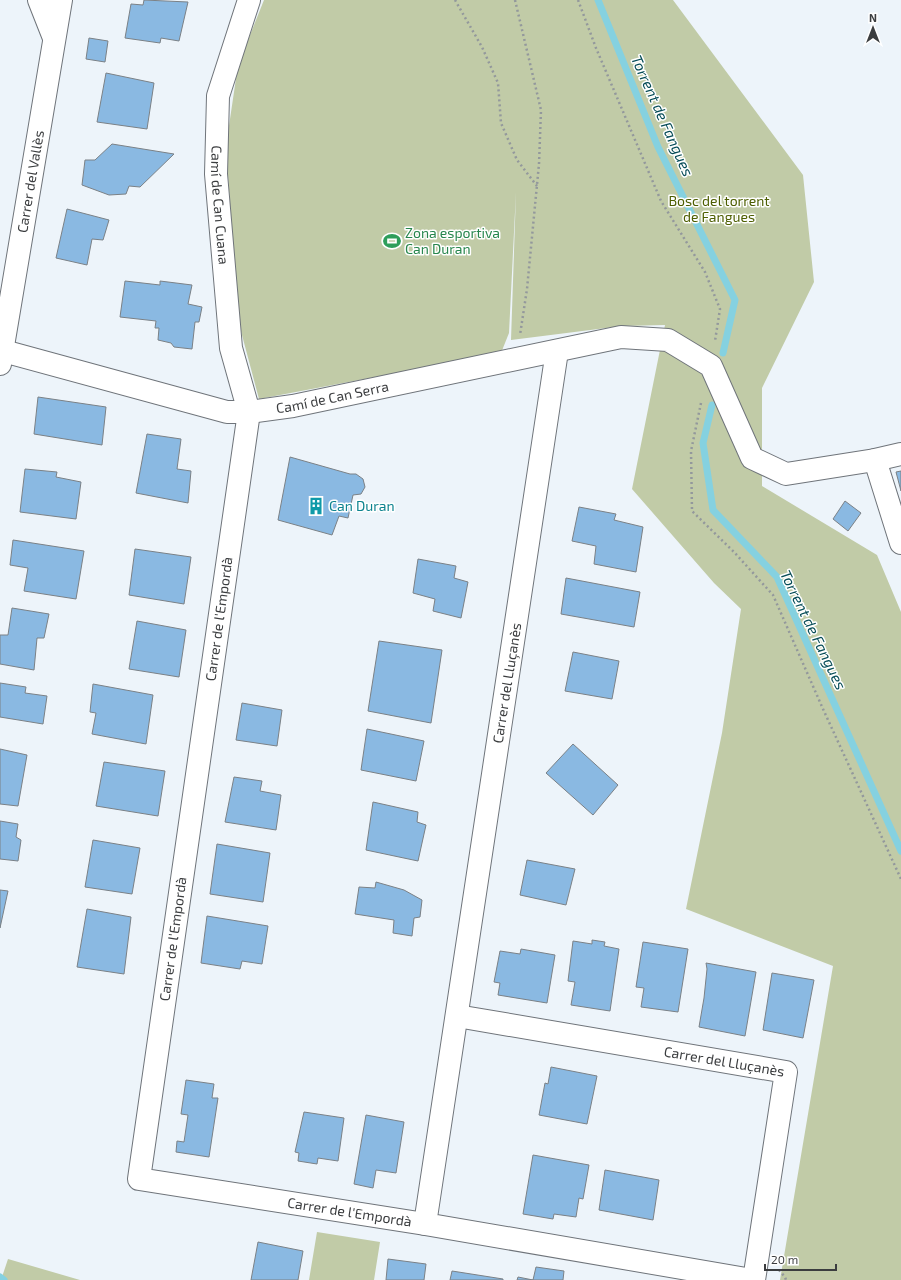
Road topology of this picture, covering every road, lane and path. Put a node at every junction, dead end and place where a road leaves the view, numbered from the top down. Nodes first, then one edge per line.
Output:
1 (39, 0) edge
2 (61, 0) edge
3 (249, 0) edge
4 (455, 0) edge
5 (515, 0) edge
6 (578, 0) edge
7 (54, 39) junction
8 (537, 186) junction
9 (557, 351) junction
10 (1, 355) edge
11 (517, 359) junction
12 (711, 366) junction
13 (701, 402) dead end
14 (249, 412) junction
15 (901, 454) edge
16 (875, 460) junction
17 (901, 543) edge
18 (901, 879) edge
19 (456, 1016) junction
20 (425, 1224) junction
21 (753, 1280) edge

1 - 7 street
2 - 7 street, Carrer del Vallès
3 - 14 street, Camí de Can Cuana
4 - 8 path
5 - 8 path
6 - 12 path
7 - 10 street, Carrer del Vallès
8 - 11 path
9 - 11 street, Camí de Can Serra
9 - 12 street, Camí de Can Serra
9 - 19 street, Carrer del Lluçanès
10 - 14 street, Camí de Can Serra
11 - 14 street, Camí de Can Serra
12 - 16 street
13 - 18 path
14 - 20 street, Carrer de l'Empordà
15 - 16 street
16 - 17 street
19 - 20 street, Carrer del Lluçanès
19 - 21 street, Carrer del Lluçanès
20 - 21 street, Carrer del Lluçanès

